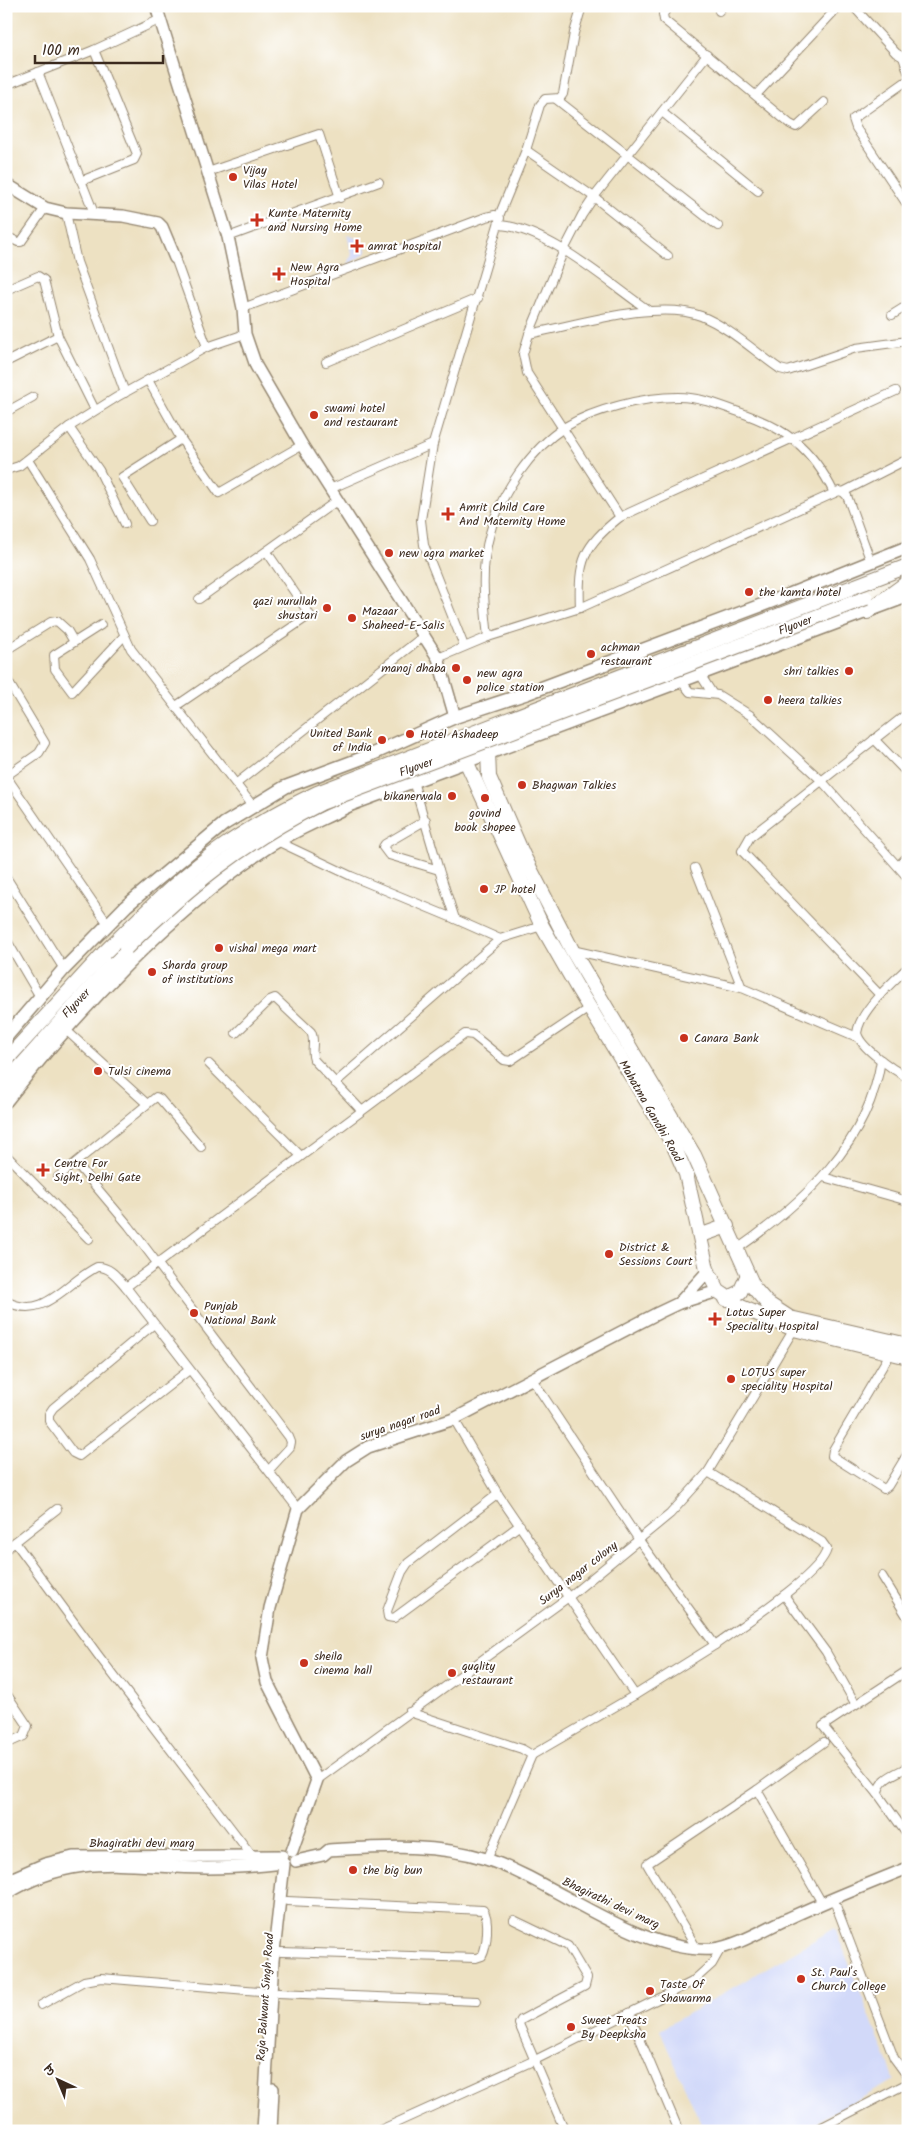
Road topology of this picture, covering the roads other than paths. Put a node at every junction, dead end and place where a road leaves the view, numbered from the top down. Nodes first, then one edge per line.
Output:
1 (156, 6) edge
2 (582, 6) edge
3 (669, 6) edge
4 (839, 6) edge
5 (853, 6) edge
6 (161, 19) junction
7 (94, 50) junction
8 (707, 56) junction
9 (906, 57) edge
10 (38, 72) junction
11 (908, 72) edge
12 (908, 80) edge
13 (6, 85) edge
14 (756, 95) junction
15 (556, 99) junction
16 (824, 102) dead end
17 (662, 112) junction
18 (526, 150) junction
19 (627, 156) junction
20 (208, 172) junction
21 (81, 181) junction
22 (379, 182) dead end
23 (6, 184) edge
24 (758, 191) dead end
25 (594, 197) junction
26 (340, 198) junction
27 (908, 206) edge
28 (45, 208) junction
29 (66, 213) junction
30 (94, 213) junction
31 (499, 221) junction
32 (718, 226) dead end
33 (6, 236) edge
34 (228, 238) junction
35 (564, 250) junction
36 (668, 256) dead end
37 (174, 258) joint
38 (6, 290) edge
39 (478, 298) junction
40 (908, 305) edge
41 (243, 308) junction
42 (648, 310) junction
43 (892, 315) dead end
44 (245, 334) junction
45 (529, 334) junction
46 (58, 336) junction
47 (908, 341) edge
48 (207, 347) junction
49 (6, 362) edge
50 (326, 362) dead end
51 (148, 380) junction
52 (896, 391) dead end
53 (124, 393) junction
54 (33, 397) dead end
55 (95, 410) junction
56 (6, 412) edge
57 (69, 427) junction
58 (564, 428) junction
59 (793, 438) junction
60 (181, 439) junction
61 (433, 444) junction
62 (302, 445) junction
63 (908, 459) edge
64 (28, 460) junction
65 (6, 470) edge
66 (330, 489) junction
67 (843, 492) junction
68 (834, 493) junction
69 (338, 500) junction
70 (620, 517) junction
71 (150, 521) dead end
72 (125, 524) dead end
73 (908, 547) edge
74 (267, 552) junction
75 (871, 562) junction
76 (907, 574) edge
77 (908, 596) edge
78 (199, 599) dead end
79 (867, 604) junction
80 (580, 608) junction
81 (100, 625) dead end
82 (425, 635) junction
83 (124, 636) junction
84 (488, 637) junction
85 (74, 642) junction
86 (464, 646) junction
87 (6, 650) edge
88 (438, 658) junction
89 (700, 674) junction
90 (6, 678) edge
91 (681, 681) junction
92 (712, 693) junction
93 (502, 702) junction
94 (176, 706) junction
95 (908, 714) edge
96 (455, 717) junction
97 (417, 734) junction
98 (874, 739) junction
99 (517, 742) junction
100 (488, 752) junction
101 (466, 761) junction
102 (908, 774) edge
103 (430, 775) junction
104 (6, 776) edge
105 (821, 780) junction
106 (413, 781) junction
107 (237, 783) junction
108 (253, 806) junction
109 (426, 820) junction
110 (279, 842) junction
111 (908, 856) edge
112 (898, 866) junction
113 (695, 868) dead end
114 (439, 870) junction
115 (6, 877) edge
116 (908, 878) edge
117 (455, 919) junction
118 (108, 924) junction
119 (542, 926) junction
120 (500, 939) junction
121 (6, 940) edge
122 (572, 950) junction
123 (908, 967) edge
124 (64, 969) junction
125 (742, 988) junction
126 (880, 995) junction
127 (40, 997) junction
128 (589, 1008) junction
129 (67, 1030) junction
130 (236, 1033) dead end
131 (6, 1037) edge
132 (857, 1037) junction
133 (6, 1060) edge
134 (881, 1060) junction
135 (209, 1064) dead end
136 (908, 1078) edge
137 (6, 1083) edge
138 (335, 1083) junction
139 (6, 1101) edge
140 (146, 1103) junction
141 (361, 1110) junction
142 (201, 1147) dead end
143 (6, 1155) edge
144 (301, 1156) junction
145 (76, 1163) junction
146 (58, 1177) dead end
147 (823, 1177) junction
148 (908, 1201) edge
149 (727, 1226) junction
150 (702, 1235) junction
151 (89, 1239) dead end
152 (736, 1249) junction
153 (158, 1263) junction
154 (708, 1271) junction
155 (747, 1277) junction
156 (126, 1287) junction
157 (722, 1295) junction
158 (6, 1302) edge
159 (679, 1303) junction
160 (154, 1324) junction
161 (794, 1329) junction
162 (908, 1345) edge
163 (891, 1352) junction
164 (908, 1357) edge
165 (189, 1370) junction
166 (532, 1379) junction
167 (454, 1419) junction
168 (908, 1453) edge
169 (269, 1470) junction
170 (708, 1472) junction
171 (498, 1494) junction
172 (57, 1509) dead end
173 (298, 1509) junction
174 (520, 1525) junction
175 (639, 1540) junction
176 (16, 1542) junction
177 (6, 1549) edge
178 (882, 1576) dead end
179 (784, 1595) junction
180 (570, 1596) junction
181 (908, 1618) edge
182 (715, 1645) junction
183 (908, 1670) edge
184 (6, 1693) edge
185 (635, 1695) junction
186 (855, 1703) junction
187 (409, 1712) junction
188 (824, 1742) dead end
189 (6, 1744) edge
190 (532, 1755) junction
191 (908, 1767) edge
192 (318, 1780) junction
193 (757, 1790) junction
194 (878, 1794) junction
195 (908, 1836) edge
196 (253, 1857) junction
197 (289, 1859) junction
198 (487, 1860) junction
199 (908, 1868) edge
200 (6, 1881) edge
201 (6, 1894) edge
202 (287, 1901) junction
203 (828, 1901) junction
204 (514, 1920) dead end
205 (721, 1948) junction
206 (697, 1949) junction
207 (281, 1952) junction
208 (274, 1993) junction
209 (477, 2001) dead end
210 (41, 2005) dead end
211 (629, 2013) junction
212 (535, 2060) junction
213 (908, 2077) edge
214 (908, 2083) edge
215 (379, 2130) edge
216 (263, 2131) edge
217 (271, 2131) edge
218 (566, 2131) edge
219 (678, 2131) edge
220 (814, 2131) edge

1 - 6 street
2 - 15 street
3 - 8 street
4 - 14 street
5 - 9 street
6 - 7 street
6 - 20 street
7 - 10 street
7 - 21 street
8 - 14 street
8 - 17 street
9 - 11 street
10 - 13 street
10 - 21 street
12 - 27 street
14 - 16 street
15 - 18 street
15 - 19 street
17 - 19 street
17 - 24 street
18 - 25 street
18 - 31 street
19 - 25 street
19 - 32 street
20 - 26 street
20 - 34 street
21 - 30 street
22 - 26 street
23 - 28 street
25 - 35 street
25 - 36 street
26 - 34 street
28 - 29 street
28 - 33 street
29 - 30 street
29 - 53 street
30 - 37 street
31 - 35 street
31 - 39 street
31 - 41 street
34 - 41 street
35 - 42 street
35 - 45 street
37 - 48 street
38 - 46 street
39 - 50 street
39 - 61 street
40 - 43 street
41 - 44 street
42 - 45 street
42 - 47 street
44 - 48 street
44 - 62 street
45 - 58 street
46 - 49 street
46 - 55 street
48 - 51 street
51 - 53 street
51 - 60 street
52 - 59 street
53 - 55 street
54 - 56 street
55 - 57 street
57 - 64 street
57 - 72 street
58 - 59 street
58 - 70 street
58 - 84 street
59 - 68 street
59 - 70 street
60 - 62 street
60 - 71 street
61 - 66 street
61 - 86 street
62 - 66 street
63 - 67 street
64 - 65 street
64 - 83 street
66 - 69 street
67 - 68 street
67 - 75 street
68 - 80 street
69 - 74 street
69 - 82 street
70 - 80 street
73 - 75 main road
74 - 78 street
74 - 94 street
75 - 93 main road
76 - 79 highway, Flyover
76 - 133 highway, Flyover, bridge
77 - 79 main road
79 - 89 main road
79 - 137 highway, Flyover, bridge
80 - 84 street
81 - 85 street
82 - 88 street
82 - 107 street
83 - 85 street
83 - 94 street
84 - 86 street
85 - 87 street
86 - 88 street
88 - 96 street
89 - 91 main road
89 - 92 street
90 - 104 street
91 - 92 street
91 - 99 main road
92 - 105 street
93 - 96 main road
93 - 99 main road
94 - 107 street
95 - 98 street
96 - 97 main road
97 - 103 main road
97 - 108 main road
98 - 102 street
98 - 105 street
99 - 100 main road
100 - 101 main road
100 - 122 highway, Mahatma Gandhi Road
101 - 103 main road
101 - 119 highway, Mahatma Gandhi Road
103 - 106 main road
104 - 118 street
105 - 112 street
105 - 126 street
106 - 109 street
106 - 110 main road
107 - 108 street
108 - 118 main road
109 - 114 street
109 - 114 street
110 - 117 street
110 - 129 main road
111 - 112 street
112 - 116 street
113 - 125 street
114 - 117 street
115 - 124 street
117 - 120 street
118 - 124 main road
119 - 120 street
119 - 128 highway, Mahatma Gandhi Road
120 - 138 street
121 - 127 street
122 - 125 street
122 - 149 highway, Mahatma Gandhi Road
123 - 126 street
124 - 127 main road
125 - 132 street
126 - 132 street
127 - 131 main road
128 - 141 street
128 - 150 highway, Mahatma Gandhi Road
129 - 139 main road
129 - 140 street
130 - 138 street
132 - 134 street
134 - 136 street
134 - 147 street
135 - 144 street
138 - 141 street
140 - 142 street
140 - 145 street
141 - 144 street
143 - 151 street
144 - 153 street
145 - 146 street
145 - 153 street
147 - 148 street
147 - 152 street
149 - 150 highway
149 - 152 highway, Mahatma Gandhi Road
150 - 154 highway, Mahatma Gandhi Road
152 - 155 highway, Mahatma Gandhi Road
153 - 156 street
153 - 169 street
154 - 157 highway, Mahatma Gandhi Road
154 - 159 street
155 - 157 highway
155 - 162 highway, Mahatma Gandhi Road
156 - 158 street
156 - 160 street
157 - 159 street, surya nagar road
157 - 161 highway
159 - 166 street, surya nagar road
160 - 165 street
160 - 165 street
161 - 163 highway
161 - 170 street, Surya nagar colony
163 - 164 highway
163 - 168 street
165 - 169 street
166 - 167 street, surya nagar road
166 - 175 street
167 - 171 street
167 - 173 street, surya nagar road
169 - 173 street
170 - 175 street, Surya nagar colony
170 - 179 street
171 - 174 street
171 - 174 street
172 - 176 street
173 - 192 street, surya nagar road
174 - 180 street
175 - 180 street, Surya nagar colony
175 - 182 street
176 - 177 street
176 - 196 street
178 - 181 street
179 - 182 street
179 - 186 street
180 - 185 street
180 - 187 street, Surya nagar colony
182 - 185 street
183 - 186 street
184 - 189 street
185 - 190 street
186 - 194 street
187 - 190 street
187 - 192 street, Surya nagar colony
188 - 193 street
190 - 198 street
191 - 194 street
192 - 197 street
193 - 203 street
193 - 206 street
194 - 195 street
196 - 197 street, Bhagirathi devi marg
196 - 200 street, Bhagirathi devi marg
197 - 198 street, Bhagirathi devi marg
197 - 201 street
197 - 202 street, Raja Balwant Singh Road
197 - 208 street
198 - 206 street, Bhagirathi devi marg
199 - 203 street, Bhagirathi devi marg
202 - 207 street, Raja Balwant Singh Road
202 - 207 street
203 - 205 street, Bhagirathi devi marg
203 - 213 street
204 - 212 street
205 - 206 street, Bhagirathi devi marg
205 - 211 street
207 - 208 street, Raja Balwant Singh Road
208 - 209 street
208 - 210 street
208 - 216 street
208 - 217 street, Raja Balwant Singh Road
211 - 212 street
211 - 219 street
212 - 215 street
212 - 218 street
214 - 220 street

